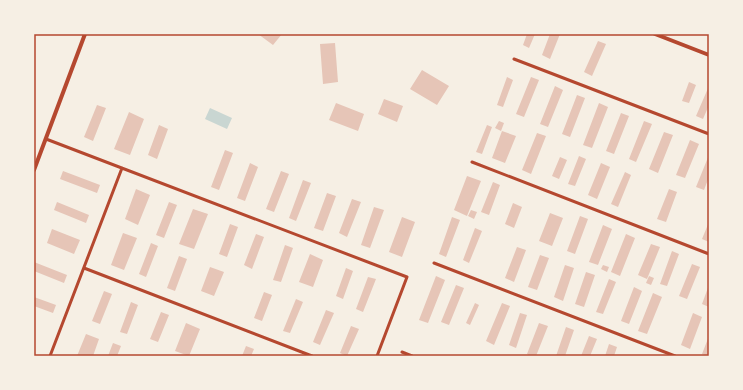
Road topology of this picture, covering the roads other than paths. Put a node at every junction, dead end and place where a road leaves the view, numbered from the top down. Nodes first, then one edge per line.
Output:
1 (85, 34) edge
2 (656, 34) edge
3 (709, 55) edge
4 (514, 59) dead end
5 (709, 134) edge
6 (46, 139) junction
7 (472, 162) dead end
8 (122, 168) junction
9 (34, 170) edge
10 (709, 254) edge
11 (434, 263) dead end
12 (84, 268) junction
13 (402, 352) dead end
14 (50, 356) edge
15 (312, 356) edge
16 (377, 356) edge
17 (412, 356) edge
18 (675, 356) edge

1 - 6 street
2 - 3 street
4 - 5 lane
6 - 8 lane
6 - 9 street
7 - 10 lane
8 - 12 lane
8 - 16 lane
11 - 18 lane
12 - 14 lane
12 - 15 lane
13 - 17 lane

